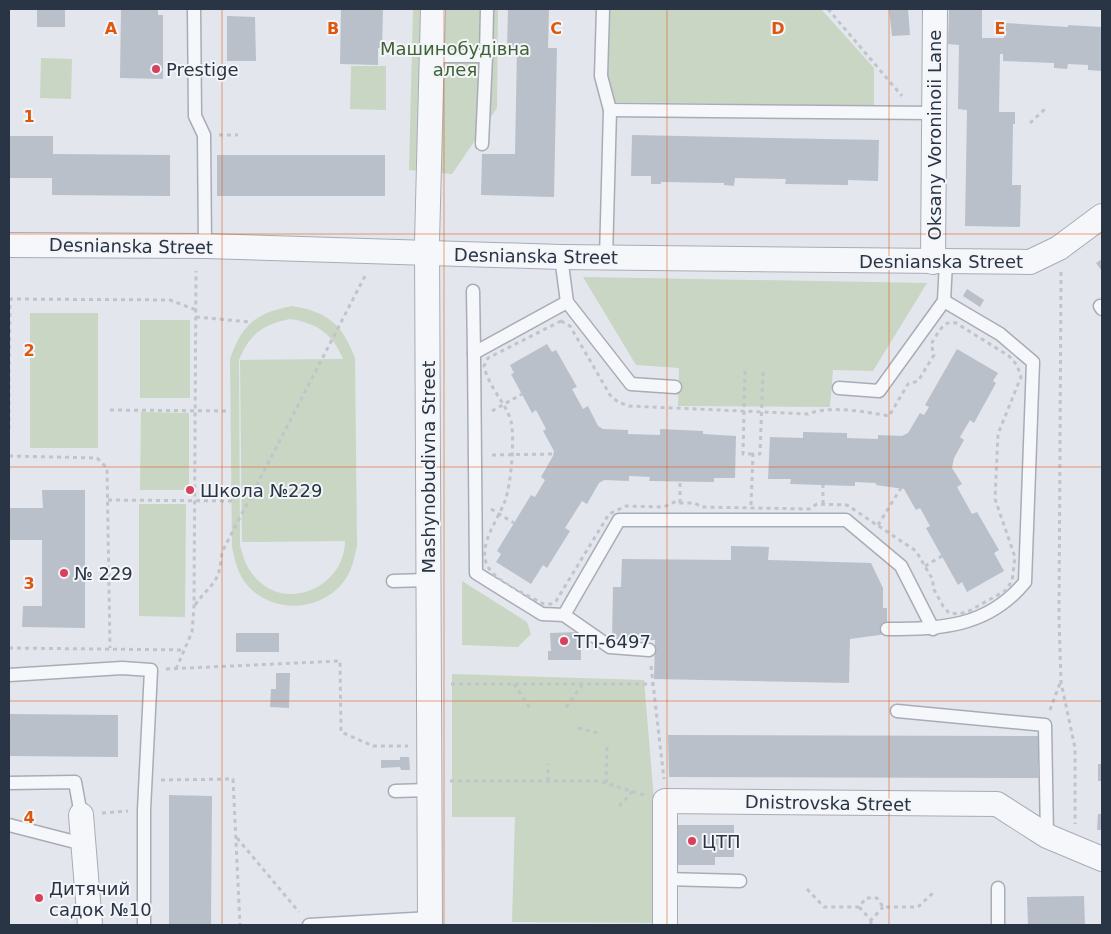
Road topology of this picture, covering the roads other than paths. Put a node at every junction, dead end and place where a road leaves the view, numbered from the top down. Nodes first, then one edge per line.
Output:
1 (194, 9) edge
2 (433, 9) edge
3 (487, 9) edge
4 (603, 9) edge
5 (935, 9) edge
6 (432, 56) junction
7 (486, 56) junction
8 (610, 110) junction
9 (925, 113) junction
10 (482, 144) dead end
11 (1102, 216) edge
12 (9, 245) edge
13 (205, 246) junction
14 (427, 254) junction
15 (561, 258) junction
16 (606, 258) junction
17 (940, 262) junction
18 (473, 291) dead end
19 (944, 301) junction
20 (567, 302) junction
21 (474, 353) junction
22 (675, 387) dead end
23 (839, 388) dead end
24 (428, 580) junction
25 (393, 581) dead end
26 (564, 615) junction
27 (887, 629) dead end
28 (933, 629) junction
29 (649, 650) dead end
30 (9, 675) edge
31 (897, 712) dead end
32 (9, 784) edge
33 (429, 785) junction
34 (394, 790) dead end
35 (81, 815) joint
36 (9, 825) edge
37 (1047, 836) junction
38 (83, 844) junction
39 (1102, 859) edge
40 (665, 879) junction
41 (740, 881) dead end
42 (998, 888) dead end
43 (430, 922) edge
44 (90, 925) edge
45 (144, 925) edge
46 (309, 925) edge
47 (665, 925) edge
48 (998, 925) edge

1 - 13 lane
2 - 6 street, Mashynobudivna Street
3 - 7 lane
4 - 8 lane
5 - 9 street, Oksany Voroninoii Lane
6 - 7 lane
6 - 14 street, Mashynobudivna Street
7 - 10 lane
8 - 9 lane
8 - 16 lane
9 - 17 street, Oksany Voroninoii Lane
11 - 17 street, Desnianska Street
12 - 13 street, Desnianska Street
13 - 14 street, Desnianska Street
14 - 15 street, Desnianska Street
14 - 24 street, Mashynobudivna Street
15 - 16 street, Desnianska Street
15 - 20 lane
16 - 17 street, Desnianska Street
17 - 19 lane
18 - 21 lane
19 - 23 lane
19 - 28 lane
20 - 21 lane
20 - 22 lane
21 - 26 lane
24 - 25 lane
24 - 33 street, Mashynobudivna Street
26 - 28 lane
26 - 29 lane
27 - 28 lane
30 - 45 lane
31 - 37 lane
32 - 35 lane
33 - 34 lane
33 - 43 street, Mashynobudivna Street
35 - 38 street
36 - 38 lane
37 - 39 street, Dnistrovska Street
37 - 40 street, Dnistrovska Street
38 - 44 street
40 - 41 lane
40 - 47 street
42 - 48 lane
43 - 46 lane

